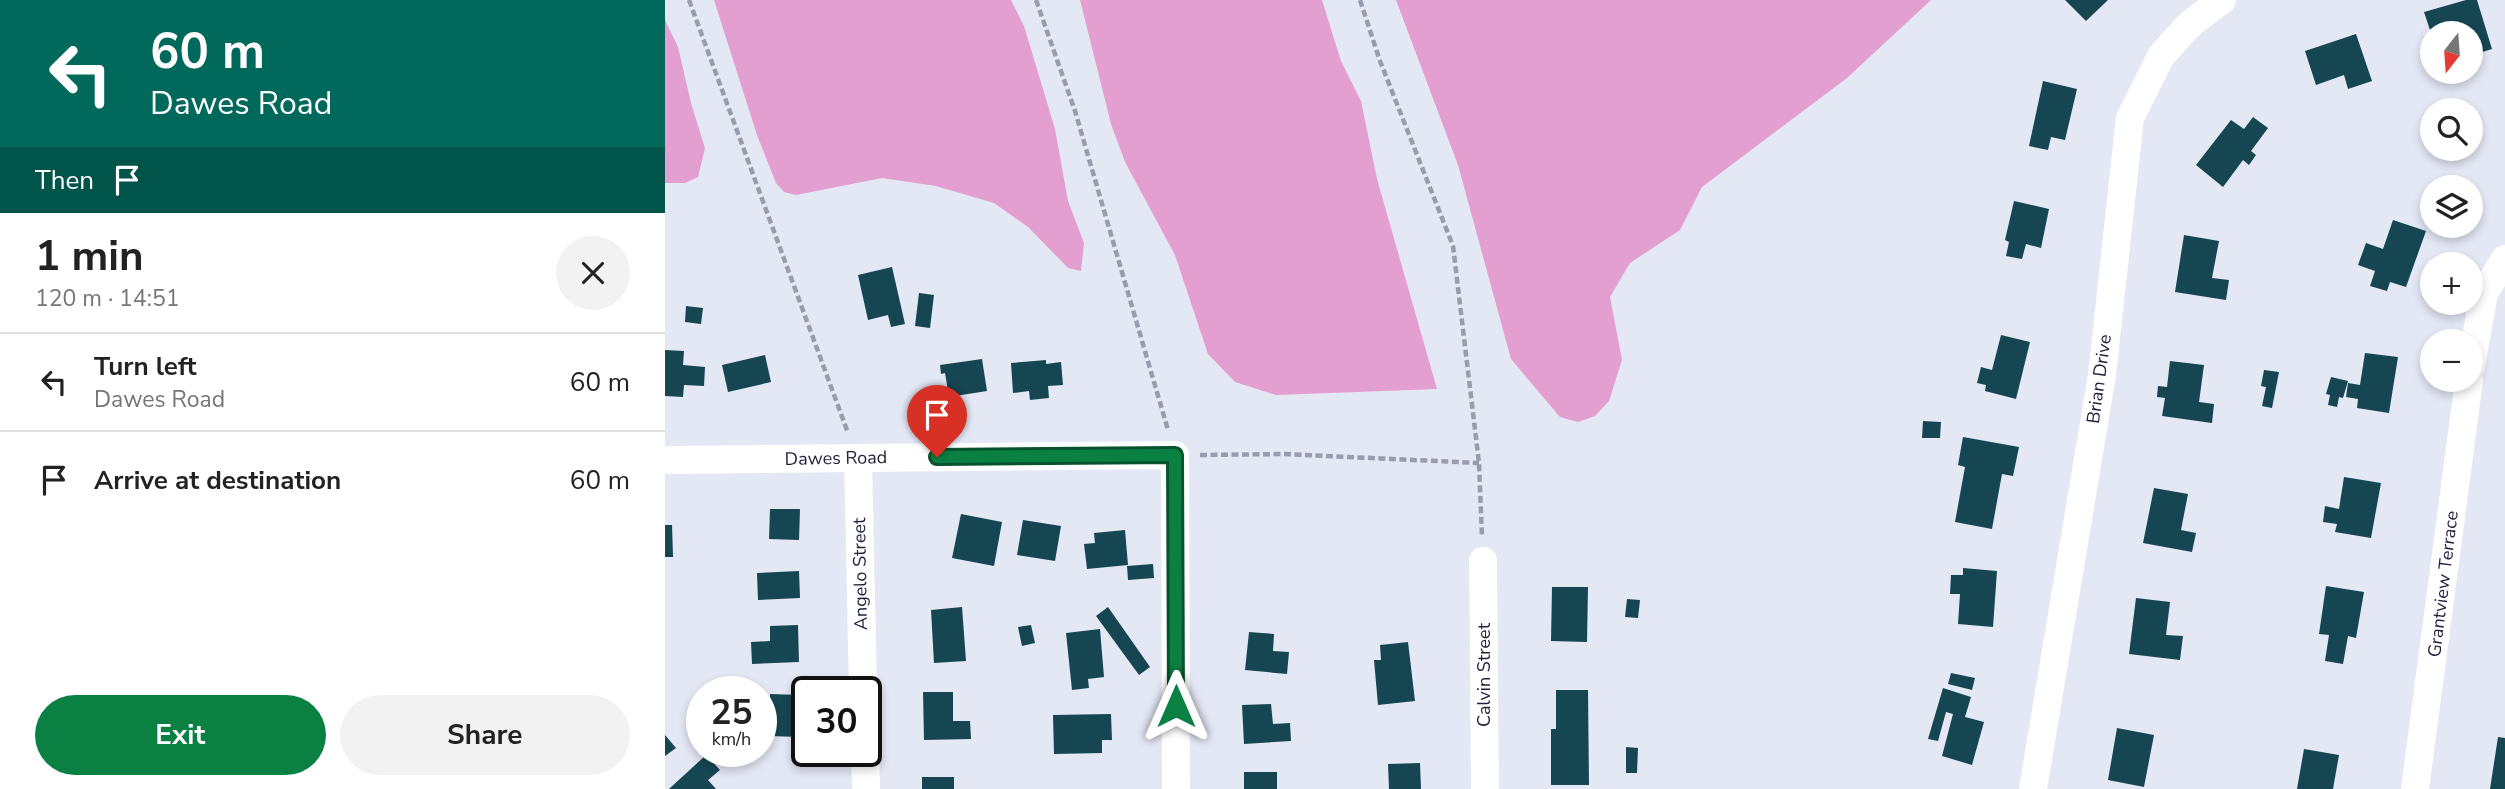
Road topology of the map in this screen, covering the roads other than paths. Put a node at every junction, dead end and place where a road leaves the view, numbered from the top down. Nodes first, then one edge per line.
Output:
1 (2222, 0) edge
2 (2505, 259) edge
3 (2478, 329) edge
4 (2467, 392) edge
5 (857, 458) junction
6 (665, 460) edge
7 (1483, 561) road end
8 (863, 676) edge
9 (865, 767) edge
10 (866, 789) edge
11 (1176, 789) edge
12 (1485, 789) edge
13 (2033, 789) edge
14 (2415, 789) edge

1 - 13 street, Brian Drive
2 - 3 street
4 - 14 street, Grantview Terrace
5 - 6 street, Dawes Road
5 - 8 street, Angelo Street
5 - 11 street, Dawes Road
7 - 12 street, Calvin Street
9 - 10 street

